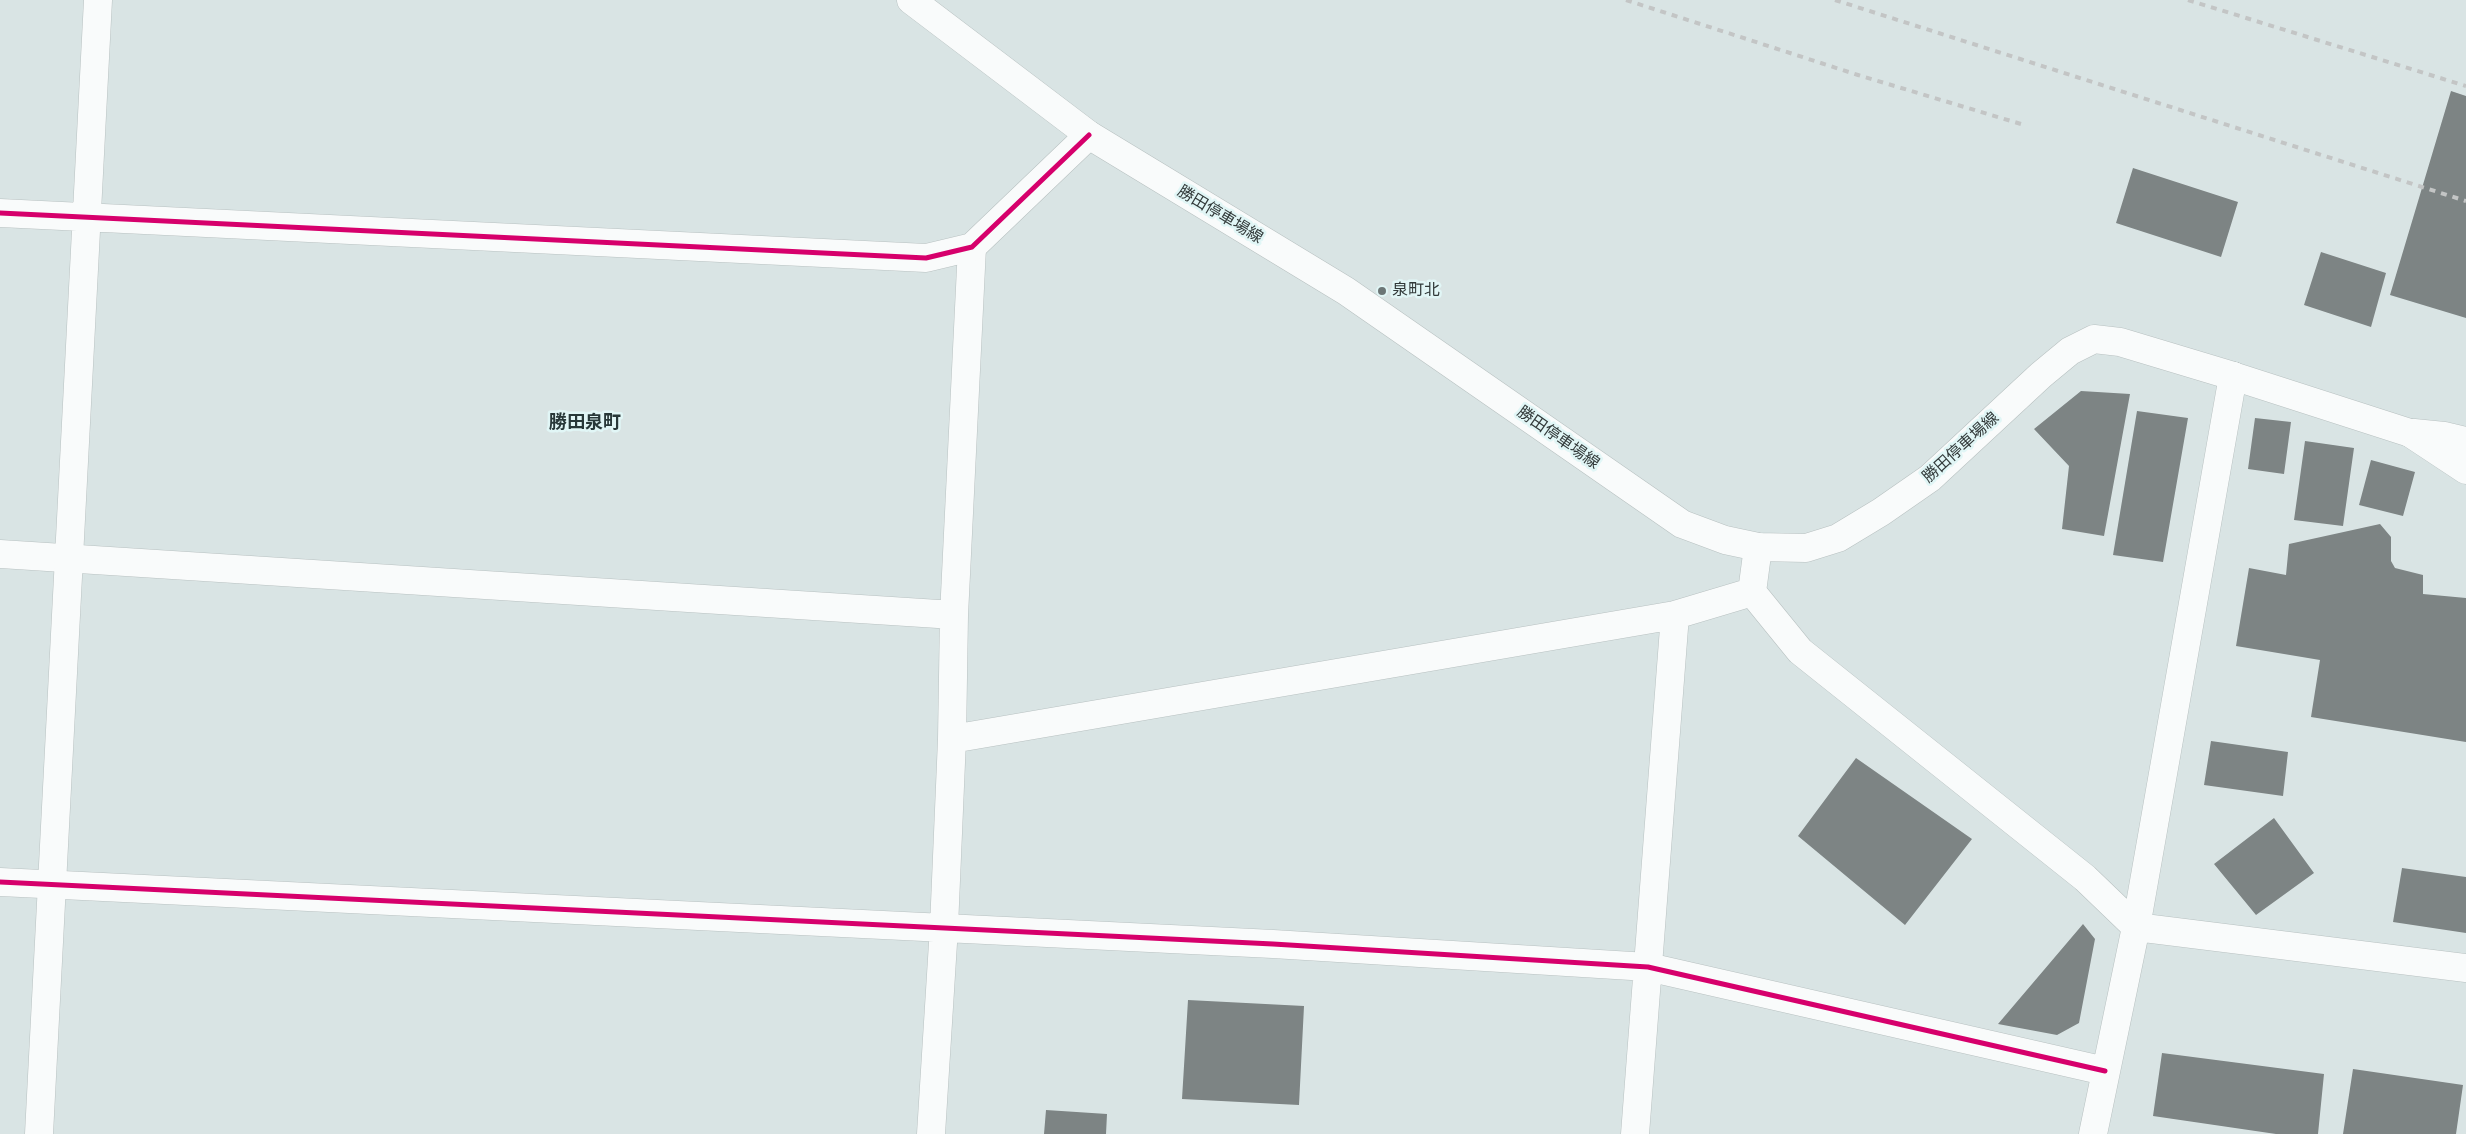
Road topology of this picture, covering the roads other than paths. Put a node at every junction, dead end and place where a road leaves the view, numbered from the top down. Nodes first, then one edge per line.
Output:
1 (98, 0) edge
2 (911, 0) edge
3 (1089, 135) junction
4 (0, 213) edge
5 (88, 218) junction
6 (972, 247) junction
7 (2233, 376) junction
8 (2410, 433) junction
9 (2466, 441) edge
10 (2466, 470) edge
11 (1758, 547) junction
12 (0, 554) edge
13 (70, 559) junction
14 (1752, 592) junction
15 (954, 615) junction
16 (1675, 615) junction
17 (952, 738) junction
18 (0, 882) edge
19 (53, 885) junction
20 (2136, 927) junction
21 (944, 928) junction
22 (1648, 966) junction
23 (2466, 968) edge
24 (2105, 1071) junction
25 (39, 1134) edge
26 (931, 1134) edge
27 (1635, 1134) edge
28 (2094, 1134) edge

1 - 5 street
2 - 3 street, 勝田停車場線
3 - 6 street
3 - 11 street, 勝田停車場線
4 - 5 street
5 - 6 street
5 - 13 street
6 - 15 street
7 - 8 street, 勝田停車場線
7 - 11 street, 勝田停車場線
7 - 20 street
8 - 9 street
8 - 10 street
11 - 14 street
12 - 13 street
13 - 15 street
13 - 19 street
14 - 16 street
14 - 20 street
15 - 17 street
16 - 17 street
16 - 22 street
17 - 21 street
18 - 19 street
19 - 21 street
19 - 25 street
20 - 23 street
20 - 24 street
21 - 22 street
21 - 26 street
22 - 24 street
22 - 27 street
24 - 28 street

